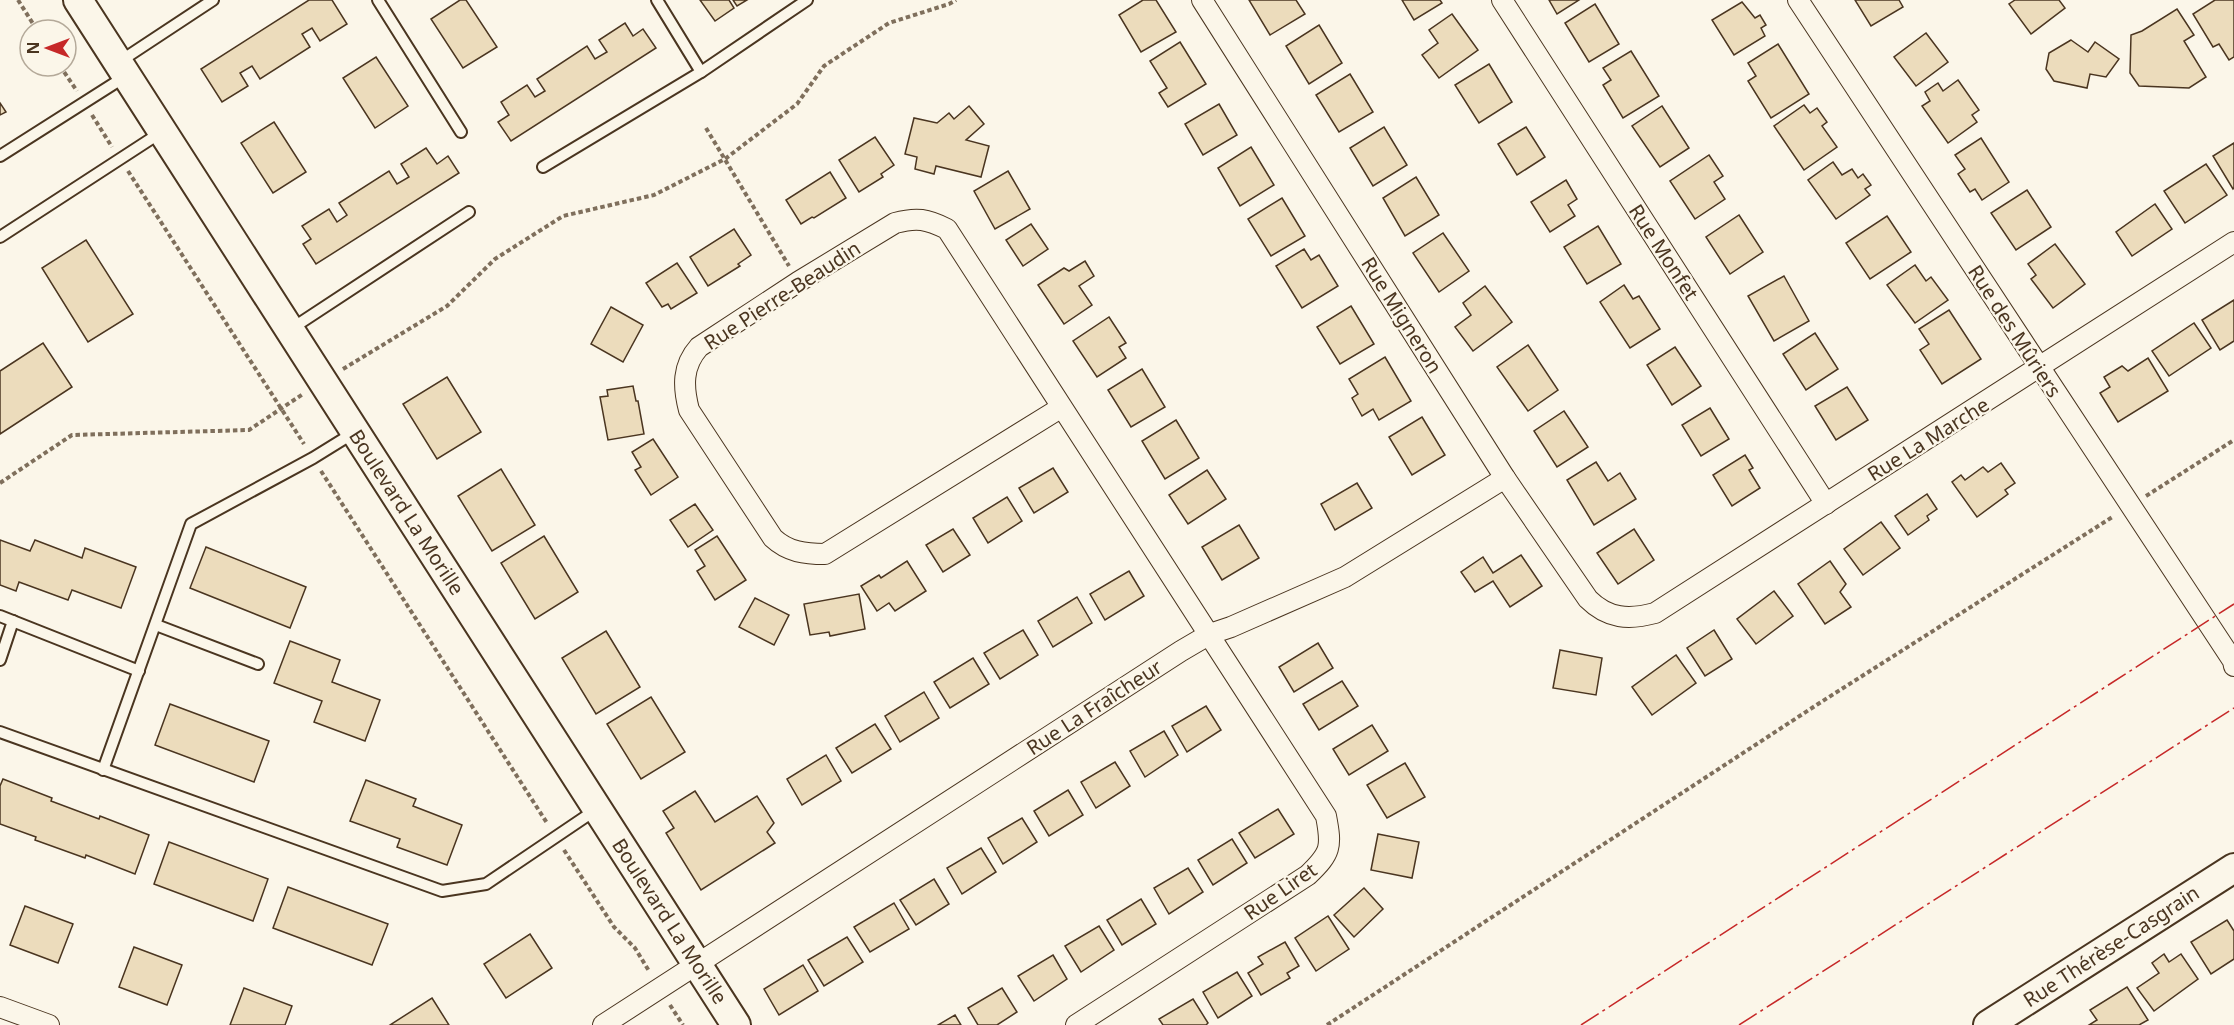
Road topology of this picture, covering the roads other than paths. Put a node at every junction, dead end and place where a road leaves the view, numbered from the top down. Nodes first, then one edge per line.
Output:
1 (78, 0) edge
2 (213, 0) edge
3 (378, 0) edge
4 (657, 0) edge
5 (807, 0) edge
6 (1202, 0) edge
7 (1502, 0) edge
8 (1798, 0) edge
9 (123, 68) junction
10 (701, 72) junction
11 (163, 131) junction
12 (461, 132) dead end
13 (0, 156) edge
14 (543, 167) dead end
15 (469, 212) dead end
16 (0, 237) edge
17 (2234, 242) edge
18 (291, 329) junction
19 (2040, 369) junction
20 (1062, 407) junction
21 (355, 431) junction
22 (1505, 478) junction
23 (1826, 504) junction
24 (0, 616) edge
25 (1616, 616) joint
26 (13, 621) junction
27 (156, 626) junction
28 (1210, 634) junction
29 (0, 660) edge
30 (2234, 663) edge
31 (258, 664) dead end
32 (139, 671) junction
33 (0, 732) edge
34 (103, 770) junction
35 (597, 809) junction
36 (2234, 868) edge
37 (697, 963) junction
38 (0, 1006) edge
39 (49, 1025) edge
40 (603, 1025) edge
41 (736, 1025) edge
42 (1076, 1025) edge
43 (1988, 1025) edge

1 - 9 street, Boulevard La Morille
2 - 9 lane
3 - 12 lane
4 - 10 lane
5 - 10 lane
6 - 22 street, Rue Migneron
7 - 23 street, Rue Monfet
8 - 19 street, Rue des Mûriers
9 - 11 street, Boulevard La Morille
9 - 13 lane
10 - 14 lane
11 - 16 lane
11 - 18 street, Boulevard La Morille
15 - 18 lane
17 - 19 street, Rue La Marche
18 - 21 street, Boulevard La Morille
19 - 23 street, Rue La Marche
19 - 30 street, Rue des Mûriers
20 - 20 street, Rue Pierre-Beaudin
20 - 28 street, Rue Pierre-Beaudin
21 - 27 lane
21 - 35 street, Boulevard La Morille
22 - 25 street, Rue Migneron
22 - 28 street, Rue La Fraîcheur
23 - 25 street, Rue La Marche
24 - 26 lane
26 - 29 lane
26 - 32 lane
27 - 31 lane
27 - 32 lane
28 - 37 street, Rue La Fraîcheur
28 - 42 street, Rue Liret
32 - 34 lane
33 - 34 lane
34 - 35 lane
35 - 37 street, Boulevard La Morille
36 - 43 street, Rue Thérèse-Casgrain
37 - 40 street, Rue La Fraîcheur
37 - 41 street, Boulevard La Morille
38 - 39 street

